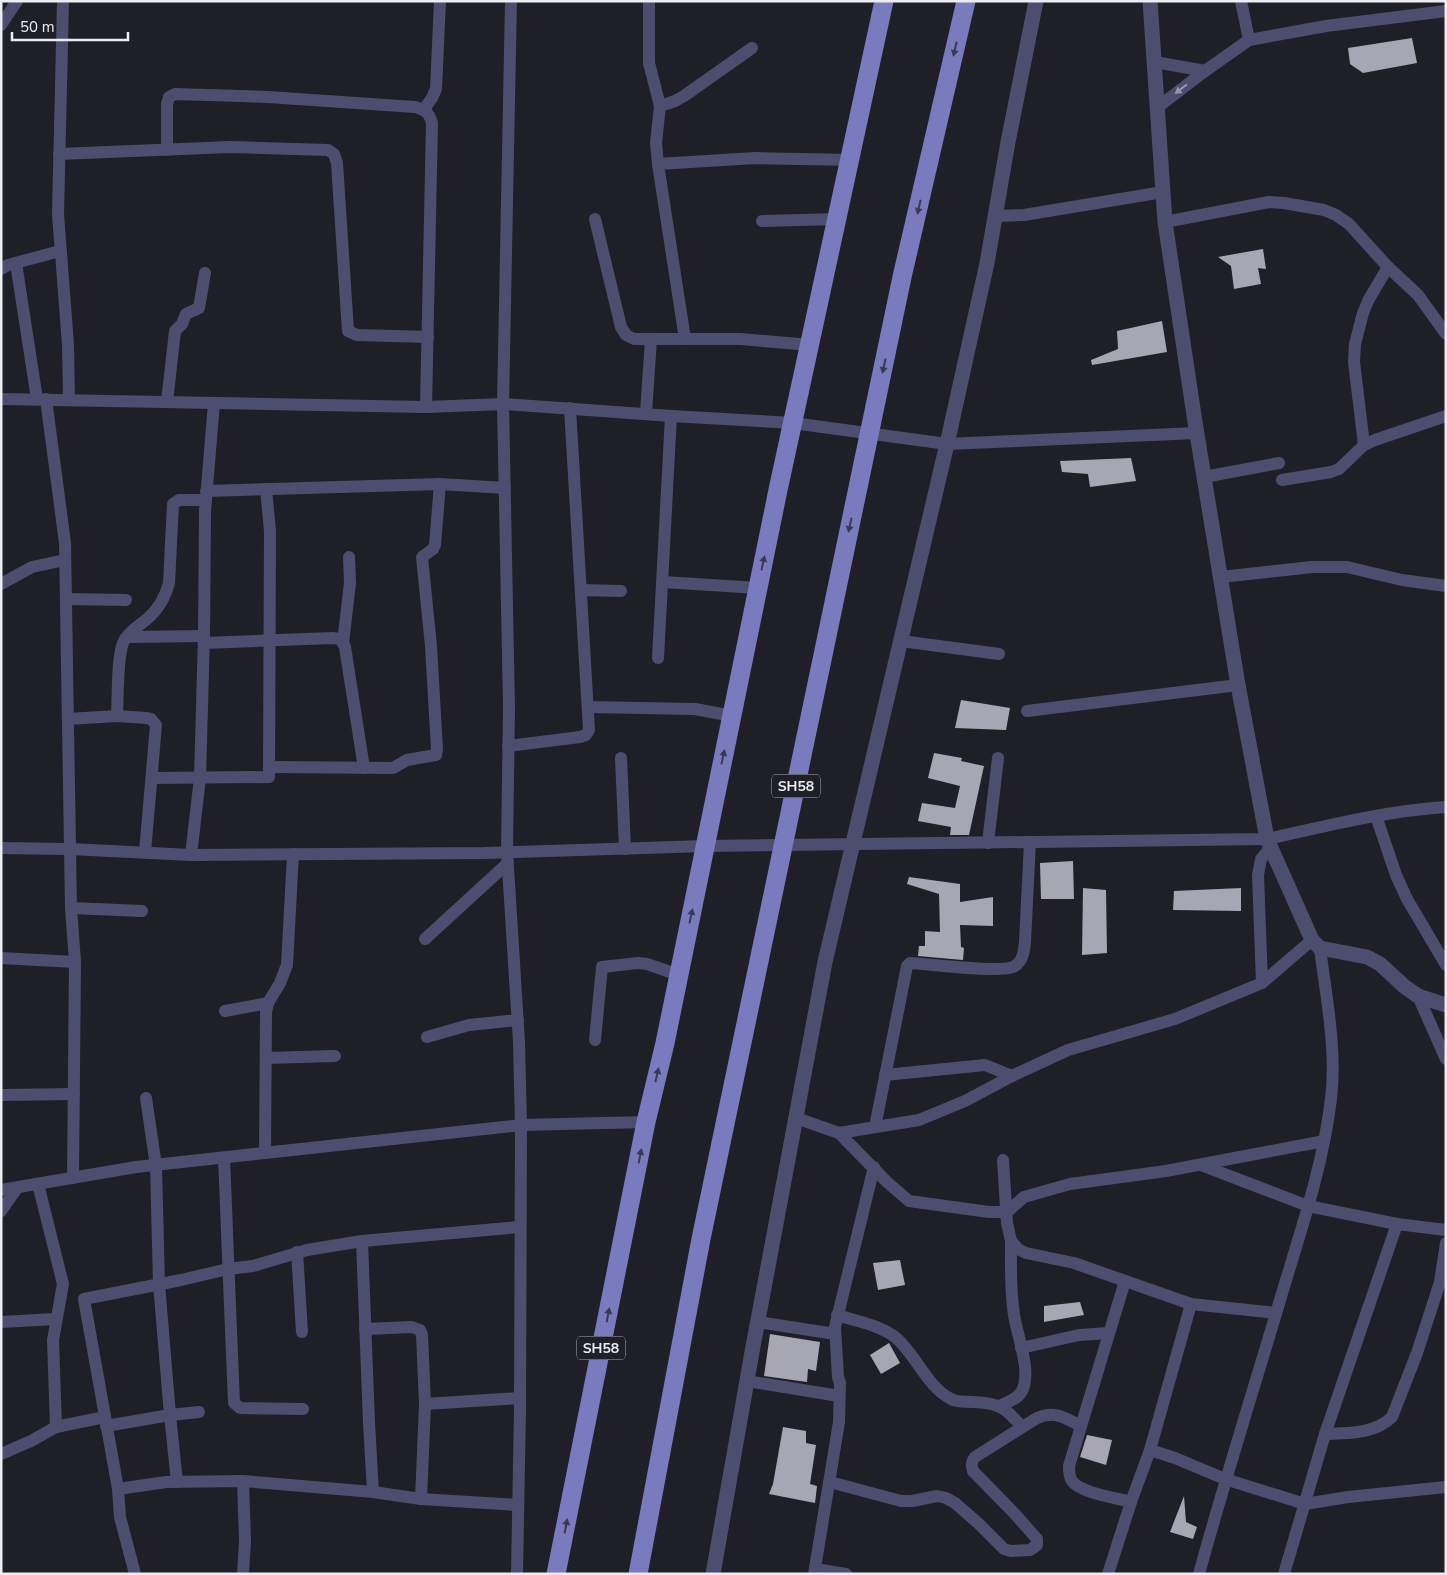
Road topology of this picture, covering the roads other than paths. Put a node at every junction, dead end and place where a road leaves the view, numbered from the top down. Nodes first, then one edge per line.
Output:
1 (17, 1) edge
2 (63, 1) edge
3 (440, 1) edge
4 (511, 1) edge
5 (648, 1) edge
6 (884, 1) edge
7 (966, 1) edge
8 (1036, 1) edge
9 (1150, 1) edge
10 (1241, 1) edge
11 (1446, 11) edge
12 (1, 25) edge
13 (1249, 40) junction
14 (752, 48) dead end
15 (1154, 62) junction
16 (1205, 71) junction
17 (660, 106) junction
18 (1158, 107) junction
19 (424, 109) junction
20 (167, 150) junction
21 (59, 154) junction
22 (851, 160) junction
23 (658, 164) junction
24 (1163, 192) junction
25 (995, 216) junction
26 (838, 218) junction
27 (595, 219) dead end
28 (762, 221) dead end
29 (1165, 222) junction
30 (60, 251) junction
31 (16, 263) junction
32 (1388, 267) junction
33 (1, 269) edge
34 (204, 273) dead end
35 (1446, 334) edge
36 (428, 337) junction
37 (651, 339) junction
38 (685, 339) junction
39 (810, 345) junction
40 (1, 399) edge
41 (42, 399) junction
42 (69, 400) junction
43 (167, 402) junction
44 (214, 403) junction
45 (504, 404) junction
46 (426, 407) junction
47 (570, 408) junction
48 (646, 413) junction
49 (671, 416) junction
50 (1446, 416) edge
51 (793, 423) junction
52 (1197, 433) junction
53 (870, 434) junction
54 (947, 444) junction
55 (1364, 445) junction
56 (1279, 463) dead end
57 (1204, 477) junction
58 (1282, 480) dead end
59 (440, 484) junction
60 (505, 488) junction
61 (266, 489) junction
62 (206, 496) junction
63 (349, 556) dead end
64 (65, 560) junction
65 (1221, 577) junction
66 (663, 582) junction
67 (1, 584) edge
68 (1446, 586) edge
69 (758, 588) junction
70 (581, 590) junction
71 (621, 591) dead end
72 (66, 599) junction
73 (126, 600) dead end
74 (126, 637) junction
75 (204, 640) junction
76 (270, 641) junction
77 (901, 641) junction
78 (343, 642) junction
79 (999, 654) dead end
80 (658, 658) dead end
81 (1238, 685) junction
82 (588, 707) junction
83 (1027, 712) dead end
84 (116, 716) junction
85 (732, 716) junction
86 (68, 719) junction
87 (508, 746) junction
88 (621, 758) dead end
89 (998, 758) dead end
90 (269, 767) junction
91 (364, 768) junction
92 (152, 778) junction
93 (200, 778) junction
94 (1446, 807) edge
95 (1376, 816) junction
96 (1030, 842) junction
97 (988, 843) junction
98 (1268, 843) junction
99 (853, 845) junction
100 (705, 846) junction
101 (783, 846) junction
102 (1, 848) edge
103 (70, 849) junction
104 (625, 849) junction
105 (145, 852) junction
106 (293, 854) junction
107 (191, 855) junction
108 (507, 857) junction
109 (71, 908) junction
110 (142, 911) dead end
111 (425, 938) dead end
112 (1316, 944) junction
113 (1, 958) edge
114 (75, 962) junction
115 (1446, 965) edge
116 (678, 975) junction
117 (1262, 983) junction
118 (1418, 996) junction
119 (268, 1003) junction
120 (1446, 1005) edge
121 (226, 1011) dead end
122 (518, 1020) junction
123 (428, 1037) dead end
124 (595, 1040) dead end
125 (335, 1056) dead end
126 (266, 1058) junction
127 (1446, 1058) edge
128 (885, 1075) junction
129 (1012, 1076) junction
130 (74, 1094) junction
131 (1, 1096) edge
132 (146, 1098) dead end
133 (796, 1118) junction
134 (646, 1122) junction
135 (520, 1125) junction
136 (875, 1127) junction
137 (839, 1133) junction
138 (1324, 1141) junction
139 (265, 1154) junction
140 (224, 1158) junction
141 (1003, 1160) dead end
142 (1200, 1165) junction
143 (156, 1166) junction
144 (874, 1167) junction
145 (73, 1178) junction
146 (38, 1184) junction
147 (17, 1188) junction
148 (1, 1190) edge
149 (1308, 1206) junction
150 (1, 1211) edge
151 (1007, 1212) junction
152 (1396, 1224) junction
153 (520, 1227) junction
154 (1446, 1230) edge
155 (362, 1241) junction
156 (1012, 1241) junction
157 (1446, 1242) edge
158 (297, 1252) junction
159 (228, 1269) junction
160 (1125, 1281) junction
161 (159, 1284) junction
162 (1191, 1304) junction
163 (1276, 1314) junction
164 (837, 1315) junction
165 (56, 1319) junction
166 (1, 1322) edge
167 (758, 1322) junction
168 (366, 1329) junction
169 (302, 1332) dead end
170 (1110, 1333) junction
171 (835, 1334) junction
172 (1021, 1348) junction
173 (747, 1382) junction
174 (839, 1396) junction
175 (520, 1398) junction
176 (425, 1404) junction
177 (1000, 1406) junction
178 (303, 1409) dead end
179 (199, 1412) dead end
180 (170, 1415) junction
181 (105, 1421) junction
182 (1081, 1426) junction
183 (56, 1427) junction
184 (1022, 1427) junction
185 (1325, 1434) junction
186 (1150, 1450) junction
187 (1, 1454) edge
188 (1225, 1479) junction
189 (243, 1481) junction
190 (176, 1482) junction
191 (830, 1482) junction
192 (1446, 1486) edge
193 (118, 1489) junction
194 (373, 1492) junction
195 (420, 1499) junction
196 (1131, 1502) junction
197 (1305, 1504) junction
198 (518, 1505) junction
199 (815, 1571) edge
200 (135, 1574) edge
201 (243, 1574) edge
202 (517, 1574) edge
203 (556, 1574) edge
204 (638, 1574) edge
205 (713, 1574) edge
206 (846, 1574) edge
207 (1108, 1574) edge
208 (1199, 1574) edge
209 (1284, 1574) edge

1 - 12 street
2 - 21 street
3 - 19 street
4 - 45 street
5 - 17 street
6 - 22 main road, SH58
7 -> 53 main road, SH58
8 - 25 street
9 - 15 street
10 - 13 street
11 - 13 street
13 - 16 street
14 - 17 street
15 - 16 street
15 - 18 street
16 -> 18 street
17 - 23 street
18 - 24 street
19 - 20 street
19 - 36 street
20 - 21 street
20 - 36 street
21 - 30 street
22 - 23 street
22 - 26 main road, SH58
23 - 38 street
24 - 25 street
24 - 29 street
25 - 54 street
26 - 28 street
26 - 39 main road, SH58
27 - 37 street
29 - 32 street
29 - 52 street
30 - 31 street
30 - 42 street
31 - 33 street
31 - 41 street
32 - 35 street
32 - 55 street
34 - 43 street
36 - 46 street
37 - 38 street
37 - 48 street
38 - 39 street
39 - 51 main road, SH58
40 - 41 street
41 - 42 street
41 - 64 street
42 - 43 street
43 - 44 street
44 - 46 street
44 - 62 street
45 - 46 street
45 - 47 street
45 - 60 street
47 - 48 street
47 - 70 street
48 - 49 street
49 - 51 street
49 - 66 street
50 - 55 street
51 - 53 street
69 -> 51 main road, SH58
52 - 54 street
52 - 57 street
53 - 54 street
53 -> 101 main road, SH58
54 - 77 street
55 - 58 street
56 - 57 street
57 - 65 street
59 - 60 street
59 - 61 street
59 - 91 street
60 - 87 street
61 - 62 street
61 - 76 street
62 - 74 street
62 - 75 street
63 - 78 street
64 - 67 street
64 - 72 street
65 - 68 street
65 - 81 street
66 - 69 street
66 - 80 street
69 - 85 main road, SH58
70 - 71 street
70 - 82 street
72 - 73 street
72 - 86 street
74 - 75 street
74 - 84 street
75 - 76 street
75 - 93 street
76 - 78 street
76 - 90 street
77 - 79 street
77 - 99 street
78 - 91 street
81 - 83 street
81 - 98 street
82 - 85 street
82 - 87 street
84 - 86 street
84 - 92 street
100 -> 85 main road, SH58
86 - 103 street
87 - 108 street
88 - 104 street
89 - 97 street
90 - 91 street
90 - 93 street
92 - 93 street
92 - 105 street
93 - 107 street
94 - 95 street
95 - 98 street
95 - 115 street
96 - 97 street
96 - 98 street
96 - 128 street
97 - 99 street
98 - 112 street
98 - 117 street
99 - 101 street
99 - 133 street
100 - 101 street
100 - 104 street
116 -> 100 main road, SH58
101 - 204 main road, SH58
102 - 103 street
103 - 105 street
103 - 109 street
104 - 108 street
105 - 107 street
106 - 107 street
106 - 108 street
106 - 119 street
108 - 111 street
108 - 122 street
109 - 110 street
109 - 114 street
112 - 117 street
112 - 118 street
112 - 138 street
113 - 114 street
114 - 130 street
116 - 124 street
134 -> 116 main road, SH58
117 - 129 street
118 - 120 street
118 - 127 street
119 - 121 street
119 - 126 street
122 - 123 street
122 - 135 street
125 - 126 street
126 - 139 street
128 - 129 street
128 - 136 street
129 - 136 street
130 - 131 street
130 - 145 street
132 - 143 street
133 - 137 street
133 - 167 street
134 - 135 street
203 -> 134 main road, SH58
135 - 139 street
135 - 153 street
136 - 137 street
137 - 144 street
138 - 142 street
138 - 149 street
139 - 140 street
140 - 143 street
140 - 159 street
141 - 151 street
142 - 149 street
142 - 151 street
143 - 145 street
143 - 161 street
144 - 151 street
144 - 164 street
145 - 146 street
146 - 147 street
146 - 165 street
147 - 148 street
147 - 150 street
149 - 152 street
149 - 163 street
151 - 156 street
152 - 154 street
152 - 185 street
153 - 155 street
153 - 175 street
155 - 158 street
155 - 168 street
156 - 160 street
156 - 172 street
157 - 185 street
158 - 159 street
158 - 169 street
159 - 161 street
159 - 178 street
160 - 162 street
160 - 170 street
161 - 180 street
161 - 181 street
162 - 163 street
162 - 186 street
163 - 188 street
164 - 171 street
164 - 177 street
165 - 166 street
165 - 183 street
167 - 171 street
167 - 173 street
168 - 176 street
168 - 194 street
170 - 172 street
170 - 182 street
171 - 174 street
172 - 177 street
173 - 174 street
173 - 205 street
174 - 191 street
175 - 176 street
175 - 198 street
176 - 195 street
177 - 184 street
179 - 180 street
180 - 181 street
180 - 190 street
181 - 183 street
181 - 193 street
182 - 184 street
182 - 196 street
183 - 187 street
184 - 191 street
185 - 197 street
186 - 188 street
186 - 196 street
188 - 197 street
188 - 208 street
189 - 190 street
189 - 194 street
189 - 201 street
190 - 193 street
191 - 199 street
192 - 197 street
193 - 200 street
194 - 195 street
195 - 198 street
196 - 207 street
197 - 209 street
198 - 202 street
199 - 206 street

